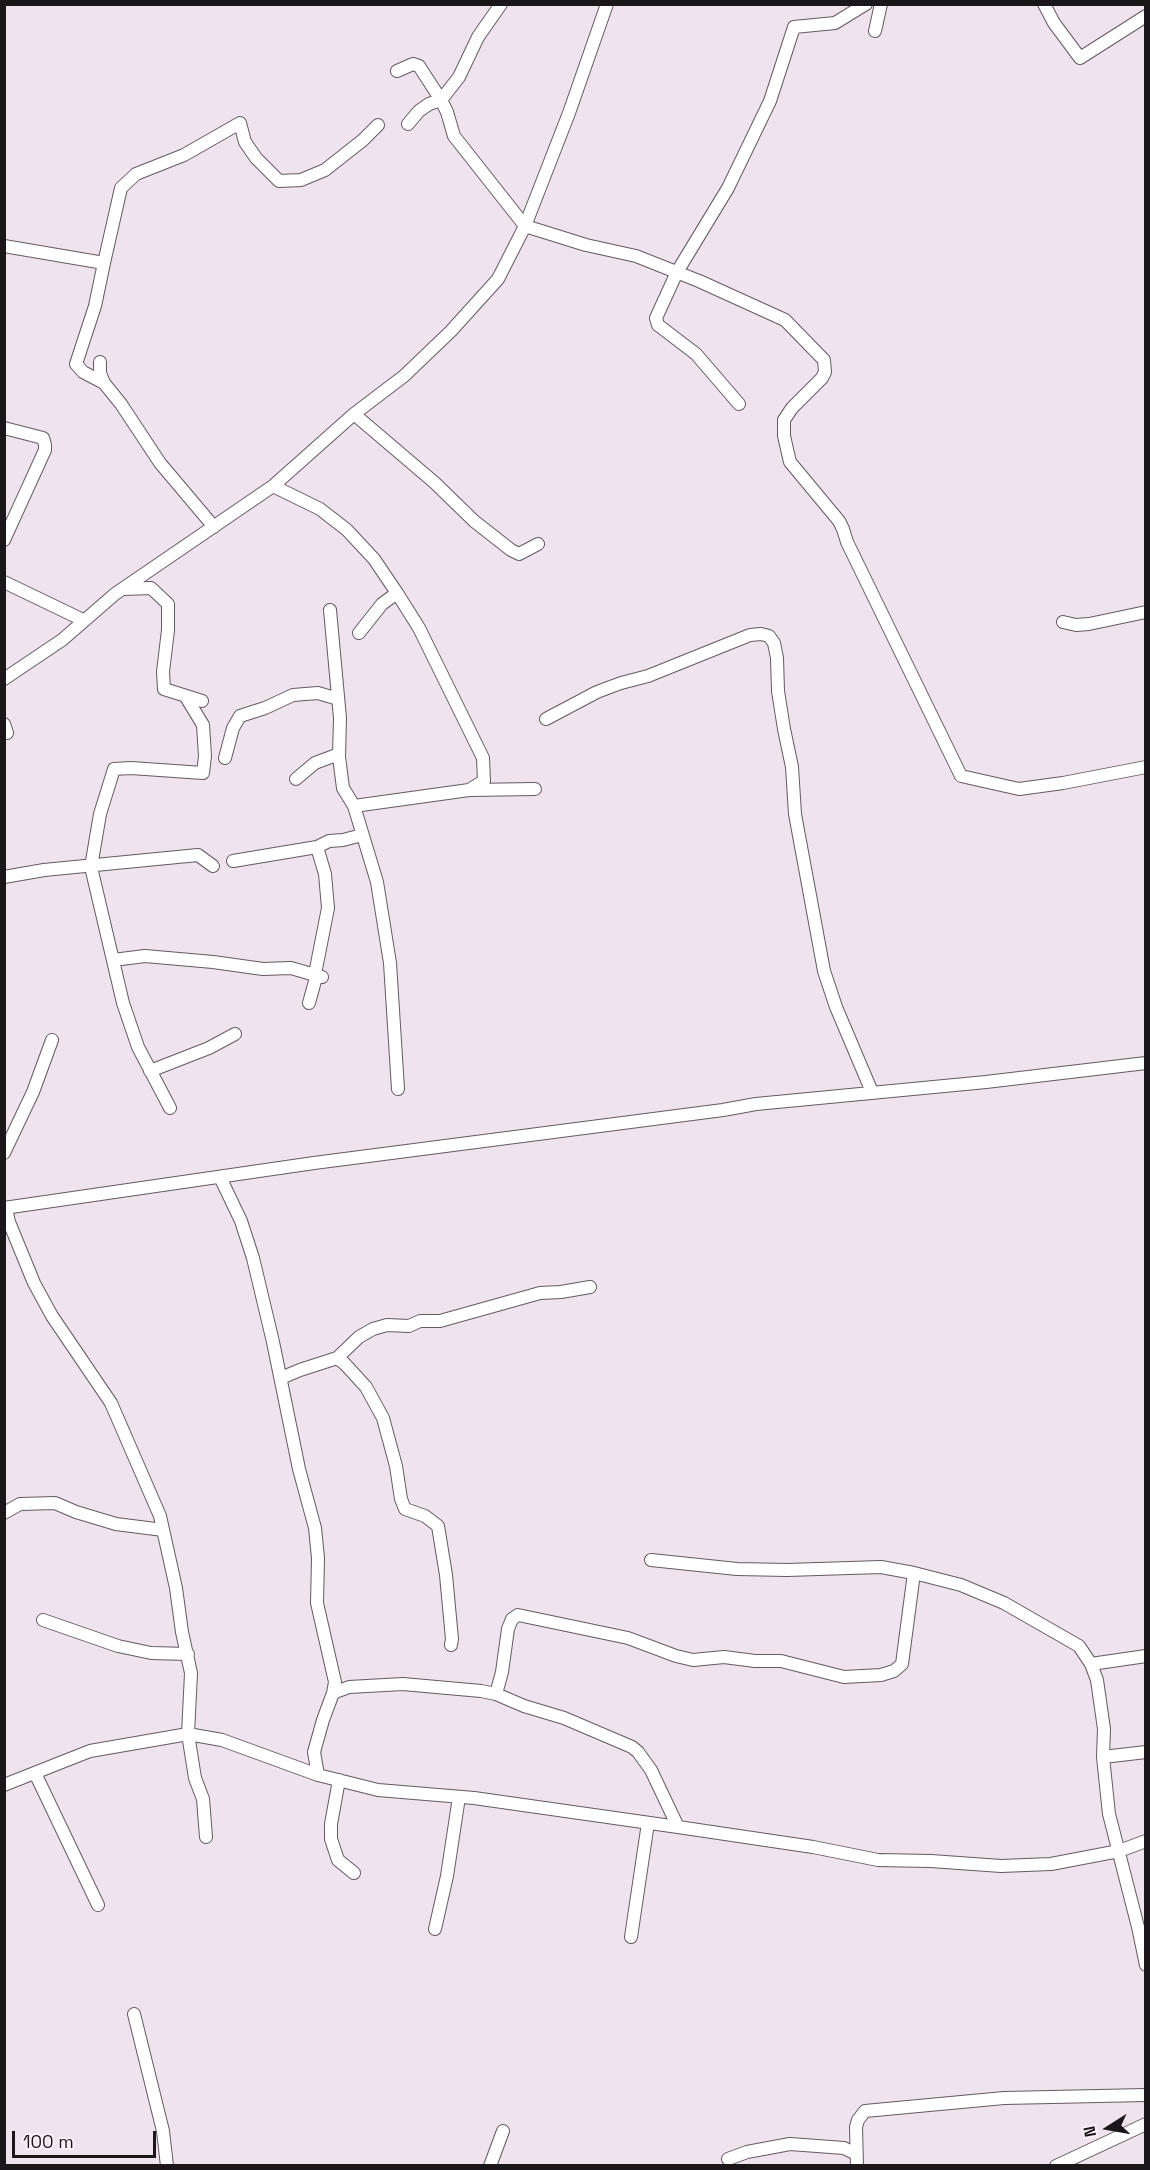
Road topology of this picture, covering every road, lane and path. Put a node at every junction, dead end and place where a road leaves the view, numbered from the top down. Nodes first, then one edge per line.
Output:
1 (501, 4) edge
2 (607, 4) edge
3 (866, 4) edge
4 (881, 4) edge
5 (1044, 4) edge
6 (1146, 16) edge
7 (874, 31) dead end
8 (397, 70) dead end
9 (441, 100) junction
10 (408, 124) dead end
11 (378, 125) dead end
12 (525, 226) junction
13 (4, 246) edge
14 (104, 263) junction
15 (677, 272) junction
16 (100, 362) dead end
17 (104, 383) junction
18 (739, 404) dead end
19 (354, 414) junction
20 (4, 428) edge
21 (273, 486) junction
22 (214, 527) junction
23 (4, 540) edge
24 (538, 544) dead end
25 (4, 582) edge
26 (123, 589) junction
27 (397, 593) junction
28 (330, 610) dead end
29 (1146, 612) edge
30 (83, 620) junction
31 (1063, 622) dead end
32 (359, 633) dead end
33 (4, 679) edge
34 (186, 697) junction
35 (338, 699) junction
36 (202, 701) dead end
37 (546, 719) dead end
38 (339, 754) junction
39 (225, 758) dead end
40 (1146, 767) edge
41 (296, 779) dead end
42 (536, 789) dead end
43 (469, 790) junction
44 (354, 806) junction
45 (362, 835) junction
46 (317, 847) junction
47 (233, 861) dead end
48 (213, 866) dead end
49 (91, 867) junction
50 (4, 877) edge
51 (113, 960) junction
52 (318, 975) junction
53 (309, 1003) dead end
54 (235, 1034) dead end
55 (52, 1040) dead end
56 (1146, 1063) edge
57 (150, 1071) junction
58 (398, 1089) dead end
59 (872, 1092) junction
60 (170, 1108) dead end
61 (4, 1153) edge
62 (220, 1177) junction
63 (5, 1208) edge
64 (590, 1287) dead end
65 (337, 1358) junction
66 (281, 1378) junction
67 (4, 1513) edge
68 (163, 1530) junction
69 (651, 1560) dead end
70 (914, 1572) junction
71 (43, 1620) dead end
72 (451, 1645) dead end
73 (188, 1654) junction
74 (1146, 1656) edge
75 (1091, 1664) junction
76 (334, 1680) junction
77 (349, 1687) junction
78 (333, 1693) junction
79 (496, 1694) junction
80 (188, 1734) junction
81 (314, 1752) junction
82 (1146, 1752) edge
83 (1103, 1757) junction
84 (295, 1766) junction
85 (35, 1773) junction
86 (318, 1775) junction
87 (339, 1780) junction
88 (4, 1785) edge
89 (459, 1797) junction
90 (648, 1823) junction
91 (678, 1827) junction
92 (206, 1837) dead end
93 (1146, 1841) edge
94 (1119, 1851) junction
95 (354, 1874) dead end
96 (98, 1905) dead end
97 (435, 1929) dead end
98 (631, 1937) dead end
99 (1146, 1965) edge
100 (134, 2014) dead end
101 (1146, 2095) edge
102 (1146, 2124) edge
103 (503, 2131) dead end
104 (856, 2153) edge
105 (728, 2159) dead end
106 (167, 2166) edge
107 (490, 2166) edge
108 (1056, 2166) edge

1 - 9 street
2 - 12 street
3 - 15 street
4 - 7 street
5 - 6 street
8 - 9 street
9 - 10 street
9 - 12 street
11 - 14 street
12 - 15 street
12 - 19 street
13 - 14 street
14 - 17 street
15 - 18 street
15 - 40 street
16 - 17 street
17 - 22 street
19 - 21 street
19 - 24 street
20 - 23 street
21 - 22 street
21 - 27 street
22 - 26 street
25 - 30 street
26 - 30 street
26 - 34 street
27 - 32 street
27 - 43 street
28 - 35 street
29 - 31 street
30 - 33 street
34 - 36 street
34 - 49 street
35 - 38 street
35 - 39 street
37 - 59 street
38 - 41 street
38 - 44 street
42 - 43 street
43 - 44 street
44 - 45 street
45 - 46 street
45 - 58 street
46 - 47 street
46 - 52 street
48 - 49 street
49 - 50 street
49 - 51 street
51 - 52 street
51 - 57 street
52 - 53 street
54 - 57 street
55 - 61 street
56 - 59 street
57 - 60 street
59 - 62 street
62 - 63 street
62 - 66 street
63 - 68 street
64 - 65 street
65 - 66 street
65 - 72 street
66 - 76 street
67 - 68 street
68 - 73 street
69 - 70 street
70 - 75 street
70 - 79 street
71 - 73 street
73 - 80 street
74 - 75 street
75 - 83 street
76 - 77 street
76 - 78 street
77 - 78 street
77 - 79 street
78 - 81 street
79 - 91 street
80 - 84 street
80 - 85 street
80 - 92 street
81 - 84 street
81 - 86 street
82 - 83 street
83 - 94 street
84 - 86 street
85 - 88 street
85 - 96 street
86 - 87 street
87 - 89 street
87 - 95 street
89 - 90 street
89 - 97 street
90 - 91 street
90 - 98 street
91 - 94 street
93 - 94 street
94 - 99 street
100 - 106 street
101 - 104 street
102 - 108 street
103 - 107 street
104 - 105 street

